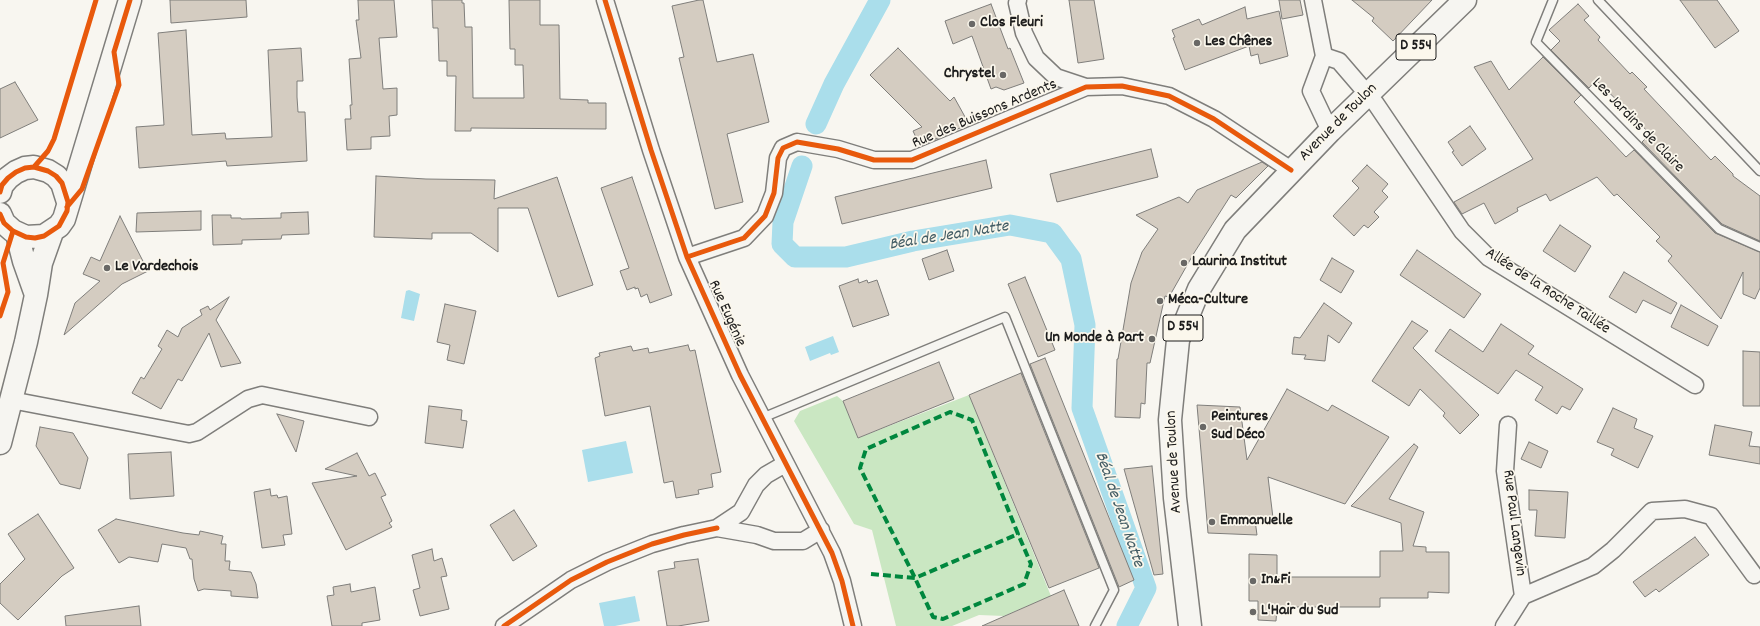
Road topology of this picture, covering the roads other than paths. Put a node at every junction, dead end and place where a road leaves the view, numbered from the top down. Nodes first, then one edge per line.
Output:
1 (130, 0) edge
2 (605, 0) edge
3 (1018, 0) edge
4 (1313, 0) edge
5 (1465, 0) edge
6 (1553, 0) edge
7 (1598, 0) edge
8 (1324, 56) junction
9 (1086, 87) junction
10 (1368, 94) junction
11 (1330, 130) junction
12 (84, 149) junction
13 (1291, 170) junction
14 (48, 171) junction
15 (1760, 171) edge
16 (1, 188) edge
17 (68, 202) junction
18 (5, 223) edge
19 (52, 232) junction
20 (1760, 247) edge
21 (687, 257) junction
22 (36, 295) junction
23 (1695, 385) dead end
24 (11, 400) junction
25 (369, 418) dead end
26 (762, 418) junction
27 (1508, 425) dead end
28 (0, 443) edge
29 (785, 464) junction
30 (746, 502) junction
31 (717, 528) junction
32 (821, 530) junction
33 (757, 535) junction
34 (1754, 575) dead end
35 (1523, 596) junction
36 (504, 626) edge
37 (853, 626) edge
38 (1095, 626) edge
39 (1190, 626) edge
40 (1504, 626) edge

1 - 12 main road
2 - 21 street, Rue Eugénie
3 - 9 street
4 - 8 street
5 - 10 main road, Avenue de Toulon / D 554
6 - 20 lane, Les Jardins de Claire
7 - 15 lane
8 - 10 street, Allée de la Roche Taillée
8 - 11 street
9 - 13 street, Rue des Buissons Ardents
9 - 21 street, Rue des Buissons Ardents
10 - 11 main road, Avenue de Toulon / D 554
10 - 23 street, Allée de la Roche Taillée
11 - 13 main road, Avenue de Toulon / D 554
12 - 14 main road
12 - 17 main road
13 - 39 main road, Avenue de Toulon / D 554
14 - 16 main road
14 - 17 main road
17 - 19 main road
18 - 19 main road
18 - 22 main road
19 - 22 main road
21 - 26 street, Rue Eugénie
22 - 24 main road
24 - 25 street
24 - 28 main road
26 - 29 street, Rue Eugénie
26 - 38 lane
27 - 35 street, Rue Paul Langevin
29 - 30 street
29 - 32 street, Rue Eugénie
30 - 31 street
30 - 33 street
31 - 33 street
31 - 36 street
32 - 33 street
32 - 37 street, Rue Eugénie
34 - 35 street, Rue Paul Langevin
35 - 40 street, Rue Paul Langevin

